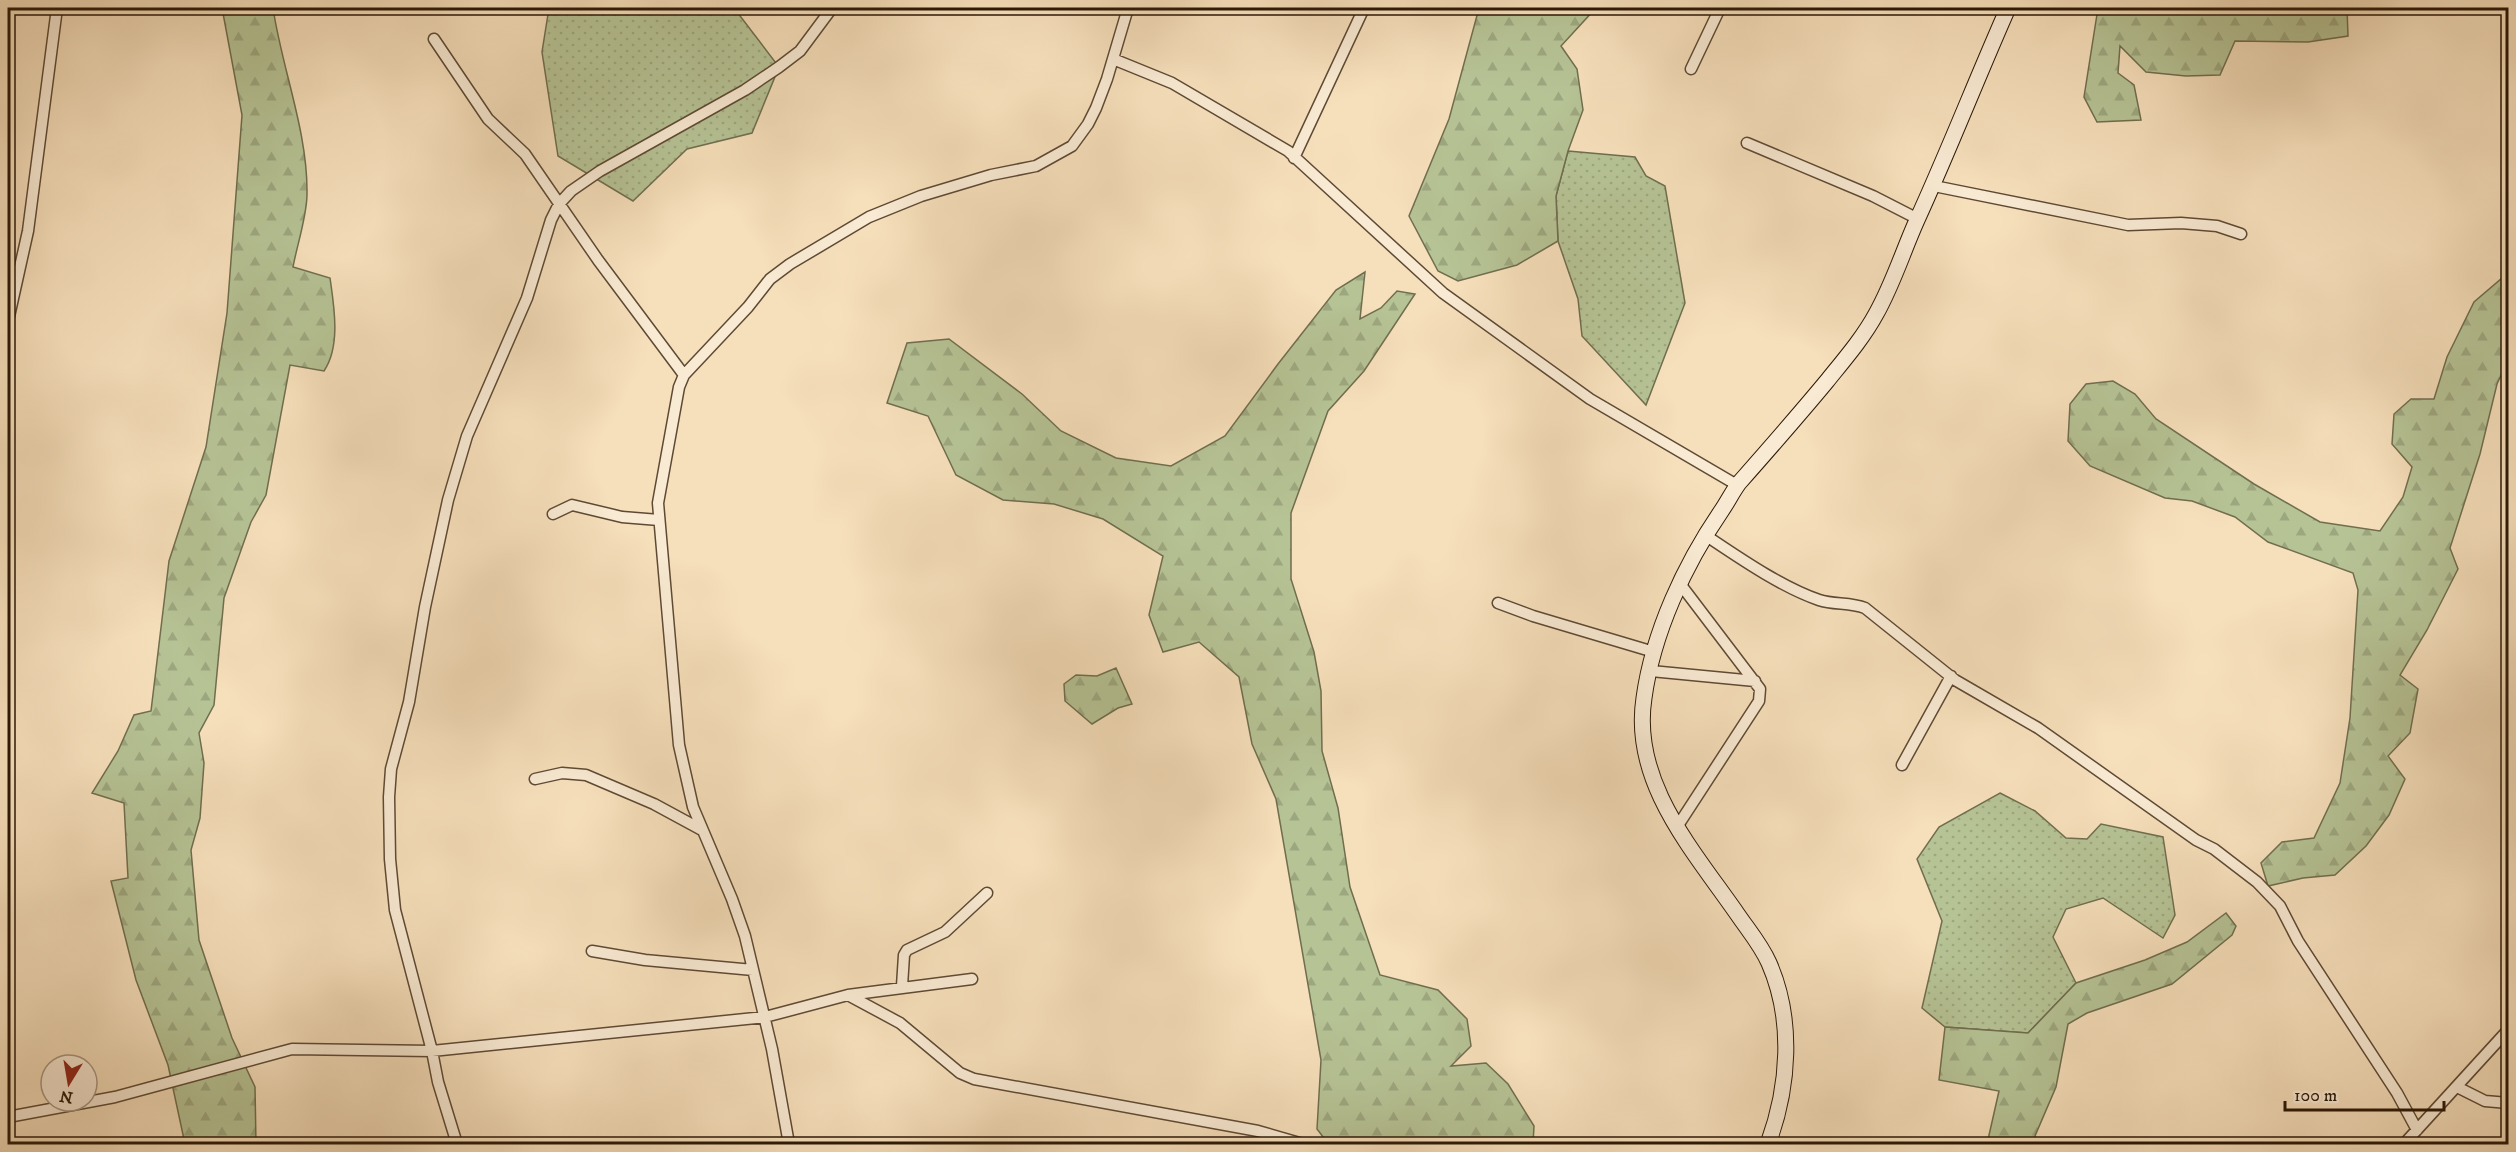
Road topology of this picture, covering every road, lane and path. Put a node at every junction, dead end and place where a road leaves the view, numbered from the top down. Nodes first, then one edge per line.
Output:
1 (57, 8) edge
2 (832, 8) edge
3 (1128, 8) edge
4 (1364, 8) edge
5 (1720, 8) edge
6 (2008, 8) edge
7 (434, 39) dead end
8 (1113, 59) junction
9 (1691, 69) dead end
10 (1747, 143) dead end
11 (1294, 158) junction
12 (1934, 186) junction
13 (559, 204) junction
14 (1918, 219) junction
15 (2241, 234) dead end
16 (8, 321) edge
17 (684, 375) junction
18 (1737, 486) junction
19 (553, 514) dead end
20 (659, 520) junction
21 (1705, 535) junction
22 (1681, 585) junction
23 (1498, 603) dead end
24 (1654, 652) junction
25 (1651, 671) junction
26 (1951, 676) junction
27 (1755, 681) junction
28 (1902, 765) dead end
29 (535, 779) dead end
30 (1677, 827) junction
31 (702, 830) junction
32 (987, 893) dead end
33 (592, 951) dead end
34 (753, 970) junction
35 (972, 979) dead end
36 (902, 986) junction
37 (848, 994) junction
38 (765, 1017) junction
39 (2508, 1030) edge
40 (432, 1051) junction
41 (2457, 1087) junction
42 (2508, 1103) edge
43 (8, 1117) edge
44 (2417, 1130) junction
45 (457, 1144) edge
46 (789, 1144) edge
47 (1303, 1144) edge
48 (1768, 1144) edge
49 (2404, 1144) edge

1 - 16 street
2 - 13 street
3 - 8 street
4 - 11 street
5 - 9 street
6 - 12 street
7 - 13 street
8 - 11 street
8 - 17 street
10 - 14 street
11 - 18 street
12 - 14 street
12 - 15 street
13 - 17 street
13 - 40 street
14 - 18 street
17 - 20 street
18 - 21 street
19 - 20 street
20 - 31 street
21 - 22 street
21 - 26 street
22 - 24 street
22 - 27 street
23 - 24 street
24 - 25 street
25 - 27 street
25 - 30 street
26 - 28 street
26 - 44 street
27 - 30 street
29 - 31 street
30 - 48 street
31 - 34 street
32 - 36 street
33 - 34 street
34 - 38 street
35 - 36 street
36 - 37 street
37 - 38 street
37 - 47 street
38 - 40 street
38 - 46 street
39 - 41 street
40 - 43 street
40 - 45 street
41 - 42 street
41 - 44 street
44 - 49 street

